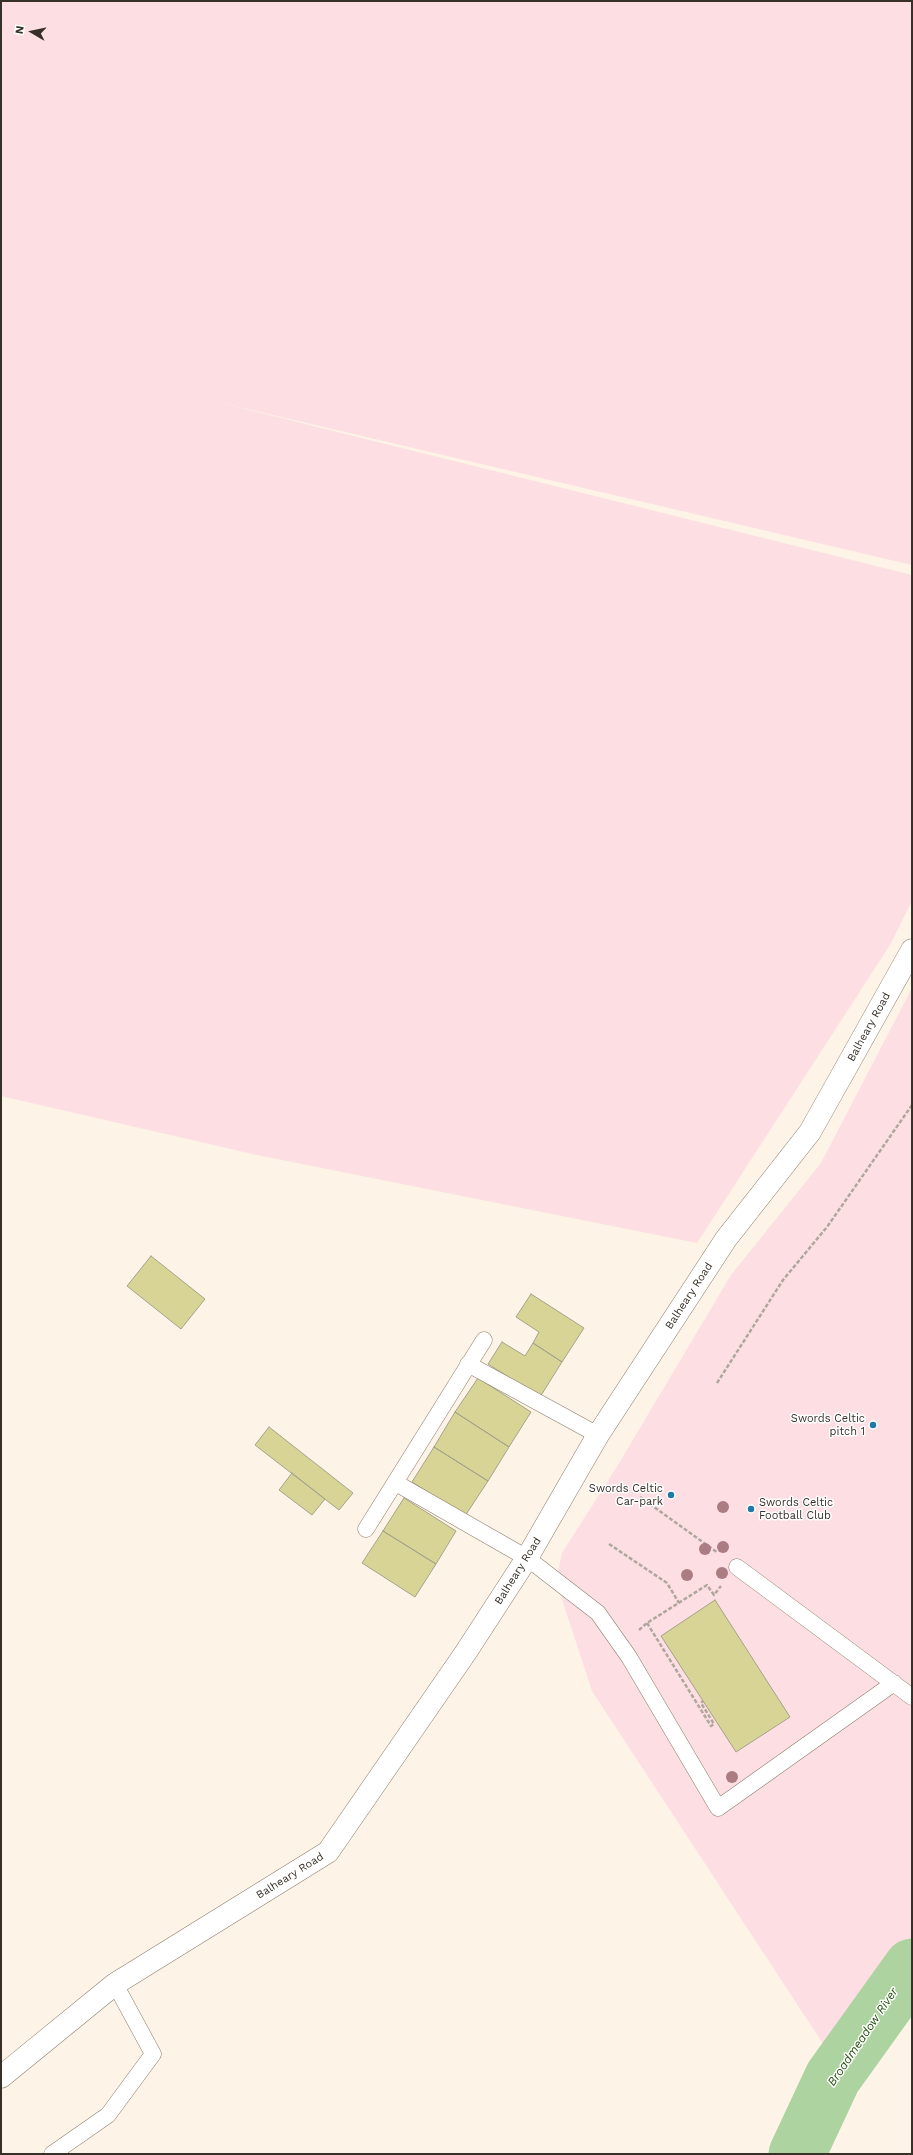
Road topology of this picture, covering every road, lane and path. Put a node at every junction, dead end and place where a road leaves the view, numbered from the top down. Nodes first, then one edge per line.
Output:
1 (912, 950) edge
2 (912, 1105) edge
3 (484, 1340) dead end
4 (468, 1364) junction
5 (717, 1384) dead end
6 (598, 1435) junction
7 (396, 1482) junction
8 (640, 1497) dead end
9 (366, 1528) dead end
10 (609, 1544) dead end
11 (527, 1558) junction
12 (737, 1567) junction
13 (679, 1603) junction
14 (646, 1623) junction
15 (622, 1646) junction
16 (894, 1683) junction
17 (912, 1697) edge
18 (704, 1701) dead end
19 (115, 1984) junction
20 (1, 2077) edge
21 (52, 2154) edge

1 - 6 street, Balheary Road
2 - 5 path
3 - 4 lane
4 - 6 lane
4 - 7 lane
6 - 11 street, Balheary Road
7 - 9 lane
7 - 11 lane
8 - 12 path
10 - 13 path
11 - 15 lane
11 - 19 street, Balheary Road
12 - 13 path
12 - 16 lane
13 - 14 path
14 - 15 path
14 - 18 path
15 - 16 lane
16 - 17 lane
19 - 20 street, Balheary Road
19 - 21 lane

